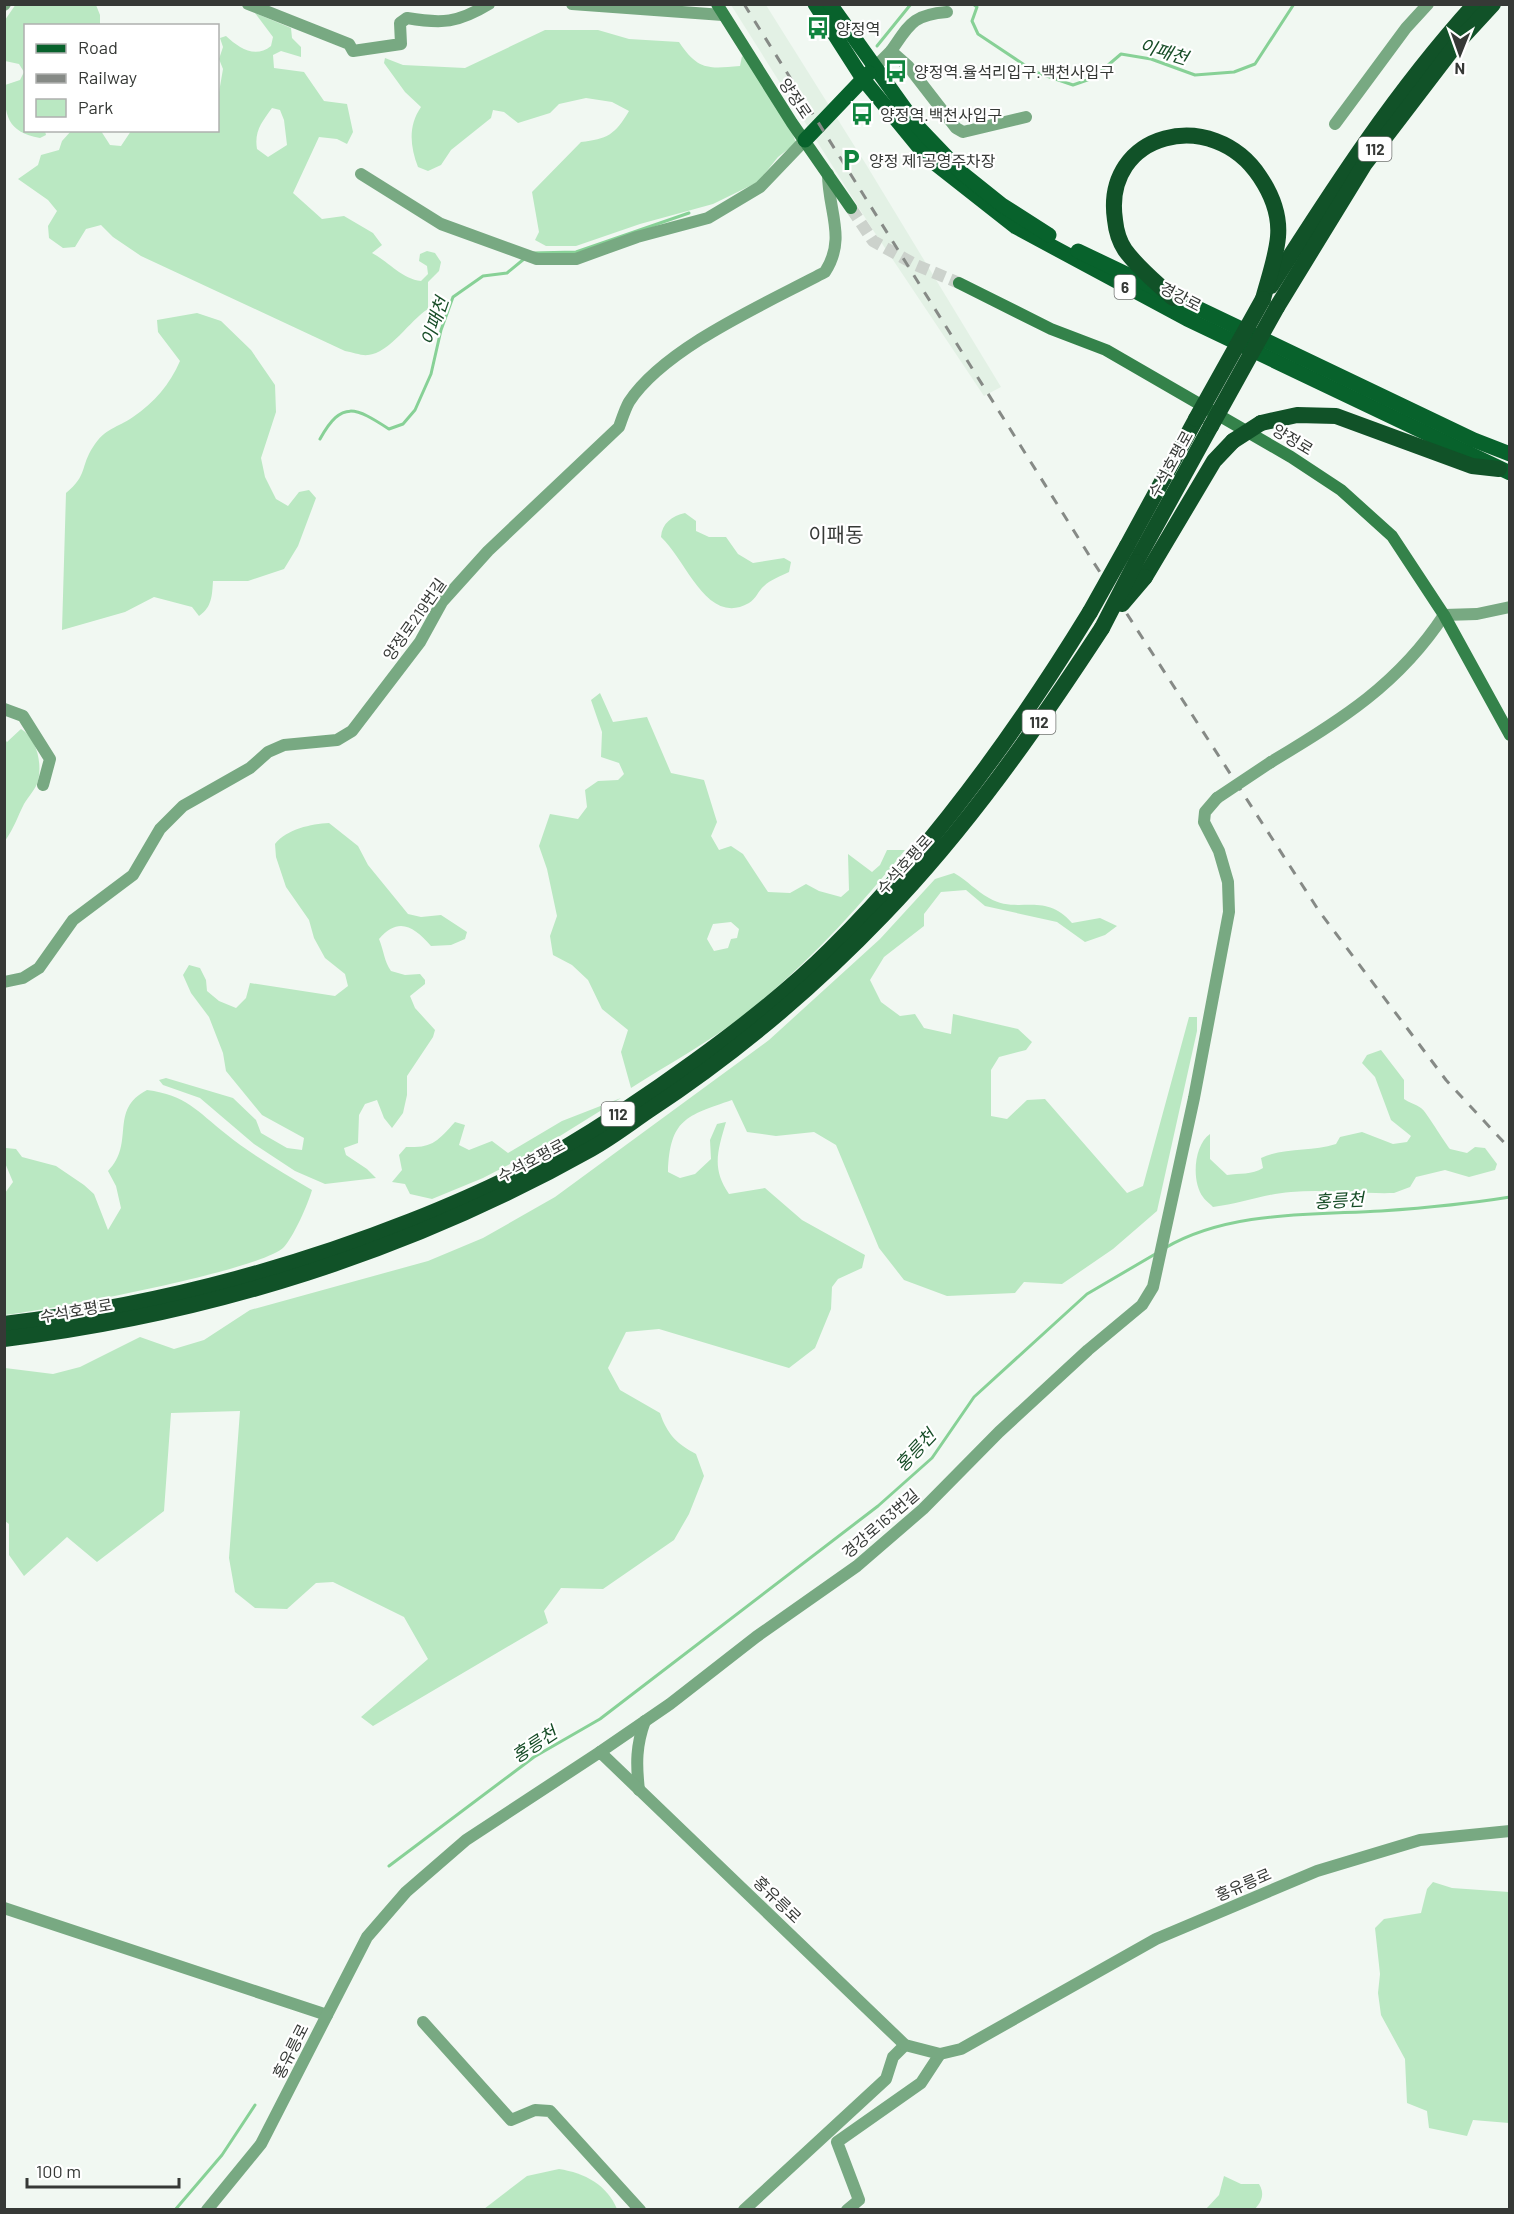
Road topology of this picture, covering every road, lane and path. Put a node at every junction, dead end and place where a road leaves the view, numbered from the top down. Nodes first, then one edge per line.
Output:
1 (248, 4) edge
2 (489, 4) edge
3 (572, 4) edge
4 (815, 4) edge
5 (1428, 4) edge
6 (1475, 4) edge
7 (1493, 4) edge
8 (835, 6) edge
9 (720, 10) edge
10 (947, 12) dead end
11 (891, 51) junction
12 (874, 68) junction
13 (862, 79) junction
14 (1026, 117) dead end
15 (1335, 124) dead end
16 (805, 140) junction
17 (361, 174) dead end
18 (828, 174) junction
19 (850, 208) tunnel mouth
20 (959, 283) tunnel mouth
21 (1173, 298) junction
22 (1270, 303) junction
23 (1204, 423) junction
24 (1509, 454) edge
25 (1504, 471) edge
26 (1509, 607) edge
27 (1444, 615) junction
28 (1102, 628) junction
29 (4, 709) edge
30 (1509, 735) edge
31 (44, 785) dead end
32 (4, 982) edge
33 (4, 1324) edge
34 (4, 1339) edge
35 (645, 1721) junction
36 (600, 1752) junction
37 (639, 1790) junction
38 (1509, 1831) edge
39 (4, 1908) edge
40 (322, 2014) junction
41 (423, 2022) dead end
42 (905, 2045) junction
43 (940, 2054) junction
44 (207, 2210) edge
45 (640, 2210) edge
46 (744, 2210) edge
47 (847, 2210) edge

1 - 2 street
3 - 9 street
4 - 13 main road, 경강로 / 6
5 - 15 street
6 - 22 highway, 수석호평로 / 112
7 - 22 highway, 수석호평로 / 112
8 - 12 main road, 경강로 / 6
9 - 16 main road, 양정로
10 - 11 street
11 - 12 street
11 - 14 street
12 - 13 main road
12 - 21 main road, 경강로 / 6
13 - 16 main road
13 - 25 main road, 경강로 / 6
16 - 17 street
16 - 18 main road, 양정로
18 - 19 main road, 양정로
18 - 32 street, 양정로219번길
20 - 27 main road, 양정로
21 - 22 highway
21 - 24 main road, 경강로 / 6
22 - 23 highway, 수석호평로 / 112, bridge
23 - 28 highway, 수석호평로 / 112, bridge
23 - 33 highway, 수석호평로 / 112, bridge
25 - 28 highway, bridge
26 - 27 street
27 - 30 main road, 양정로
27 - 35 street, 경강로163번길, bridge
28 - 34 highway, 수석호평로 / 112
29 - 31 street
35 - 36 street, 경강로163번길
35 - 37 street
36 - 37 street, 홍유릉로
36 - 40 street, 홍유릉로
37 - 42 street, 홍유릉로
38 - 43 street, 홍유릉로
39 - 40 street
40 - 44 street, 홍유릉로
41 - 45 street
42 - 43 street, 홍유릉로
42 - 46 street
43 - 47 street

